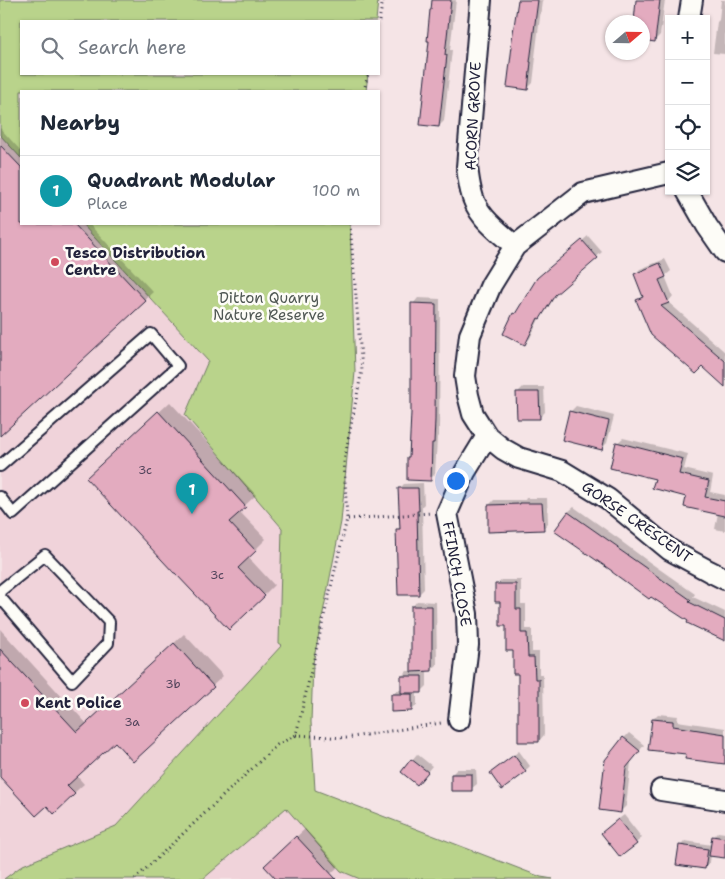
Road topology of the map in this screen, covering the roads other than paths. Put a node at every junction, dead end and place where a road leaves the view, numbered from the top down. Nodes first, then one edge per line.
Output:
1 (481, 0) edge
2 (692, 0) edge
3 (690, 15) edge
4 (665, 174) edge
5 (689, 195) edge
6 (515, 246) junction
7 (725, 252) edge
8 (486, 436) junction
9 (0, 466) edge
10 (0, 497) edge
11 (725, 579) edge
12 (0, 591) edge
13 (0, 597) edge
14 (459, 720) road end
15 (661, 790) dead end
16 (725, 800) edge

1 - 6 street, ACORN GROVE
2 - 3 street
4 - 6 street, GORSE CRESCENT
5 - 7 street
6 - 8 street, GORSE CRESCENT
8 - 11 street, GORSE CRESCENT
8 - 14 street, FFINCH CLOSE
9 - 10 lane
12 - 13 lane
15 - 16 street

